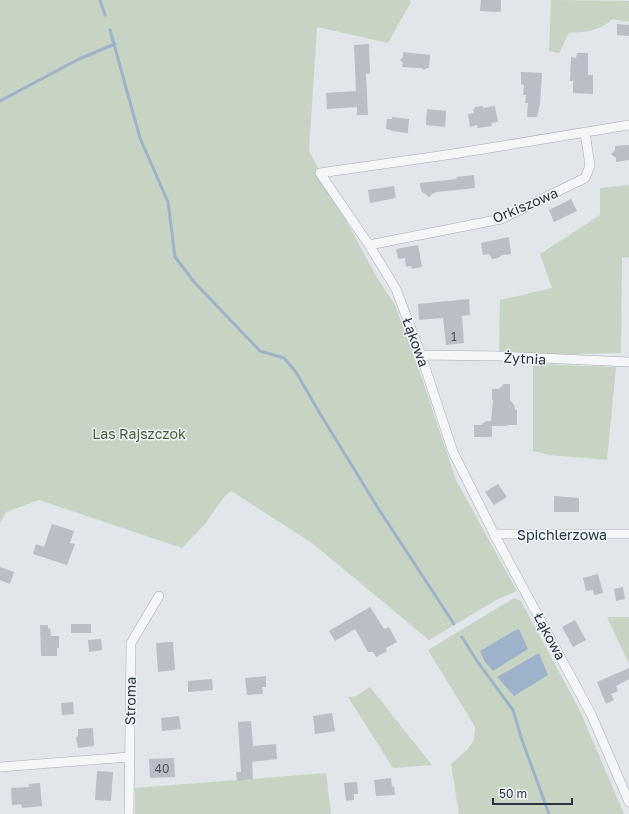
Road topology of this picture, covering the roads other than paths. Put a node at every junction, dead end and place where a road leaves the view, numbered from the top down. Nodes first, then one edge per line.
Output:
1 (629, 125) edge
2 (585, 132) junction
3 (369, 244) junction
4 (421, 354) junction
5 (629, 362) edge
6 (494, 534) junction
7 (629, 534) edge
8 (159, 596) dead end
9 (129, 757) junction
10 (0, 767) edge
11 (629, 802) edge
12 (129, 814) edge

1 - 2 street, Łąkowa
2 - 3 street, Orkiszowa
2 - 3 street, Łąkowa
3 - 4 street, Łąkowa
4 - 5 street, Żytnia
4 - 6 street, Łąkowa
6 - 7 street, Spichlerzowa
6 - 11 street, Łąkowa
8 - 9 street, Stroma
9 - 10 street
9 - 12 street, Stroma

